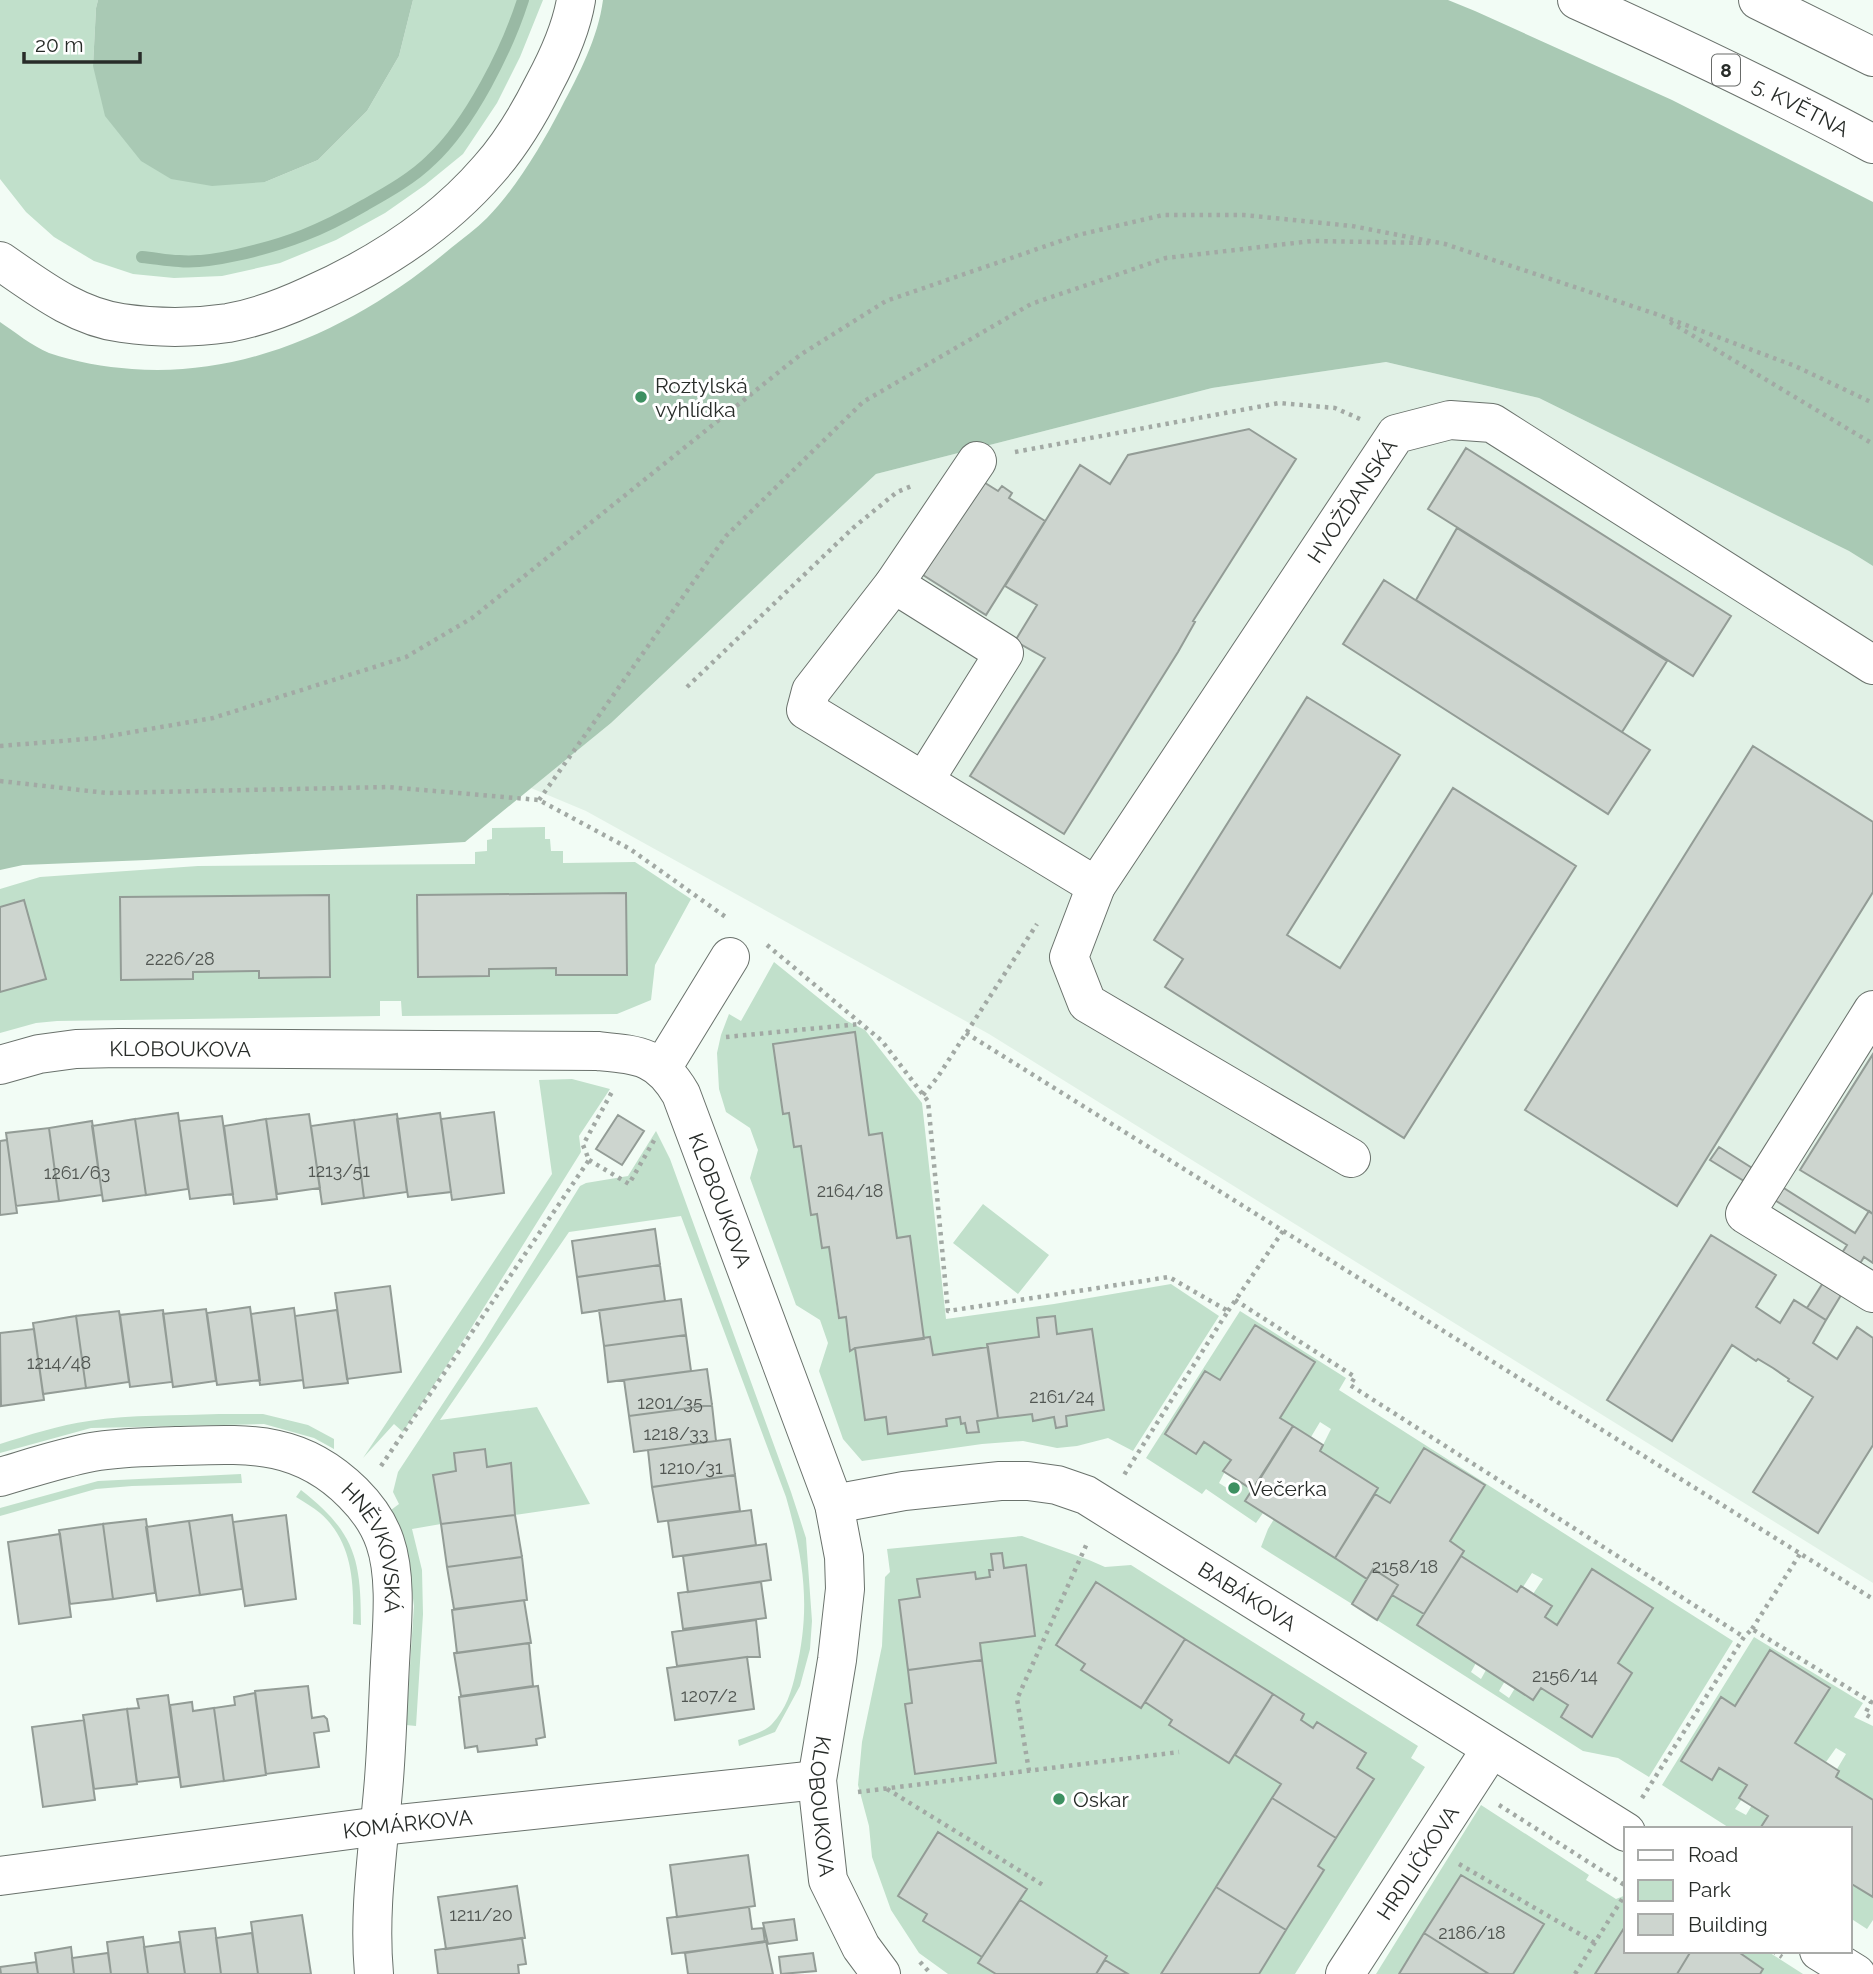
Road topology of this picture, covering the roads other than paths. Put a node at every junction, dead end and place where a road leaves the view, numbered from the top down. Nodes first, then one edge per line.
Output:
1 (576, 0) edge
2 (1577, 0) edge
3 (1758, 0) edge
4 (1873, 57) edge
5 (1873, 144) edge
6 (0, 239) edge
7 (0, 261) edge
8 (47, 293) junction
9 (977, 461) road end
10 (894, 584) junction
11 (1873, 665) edge
12 (924, 781) junction
13 (1084, 878) junction
14 (738, 944) road end
15 (1873, 1010) edge
16 (0, 1065) edge
17 (659, 1072) junction
18 (1351, 1158) dead end
19 (1873, 1293) edge
20 (0, 1477) edge
21 (834, 1504) junction
22 (1491, 1749) junction
23 (832, 1786) junction
24 (380, 1826) junction
25 (1624, 1831) edge
26 (0, 1876) edge
27 (1822, 1953) edge
28 (374, 1974) edge
29 (881, 1974) edge
30 (1345, 1974) edge
31 (1856, 1974) edge

1 - 8 main road
2 - 5 main road, 5. KVĚTNA / 8
3 - 4 main road
6 - 8 main road
7 - 8 main road
9 - 10 main road
10 - 12 main road
10 - 12 main road
11 - 13 main road, HVOŽĎANSKÁ
12 - 13 main road
13 - 18 main road, HVOŽĎANSKÁ
14 - 17 main road
15 - 19 main road
16 - 17 main road, KLOBOUKOVA
17 - 21 main road, KLOBOUKOVA
20 - 24 main road, HNĚVKOVSKÁ
21 - 22 main road, BABÁKOVA
21 - 23 main road, KLOBOUKOVA
22 - 25 main road, BABÁKOVA
22 - 30 main road, HRDLIČKOVA
23 - 24 main road, KOMÁRKOVA
23 - 29 main road, KLOBOUKOVA
24 - 26 main road, KOMÁRKOVA
24 - 28 main road, HNĚVKOVSKÁ
27 - 31 main road

